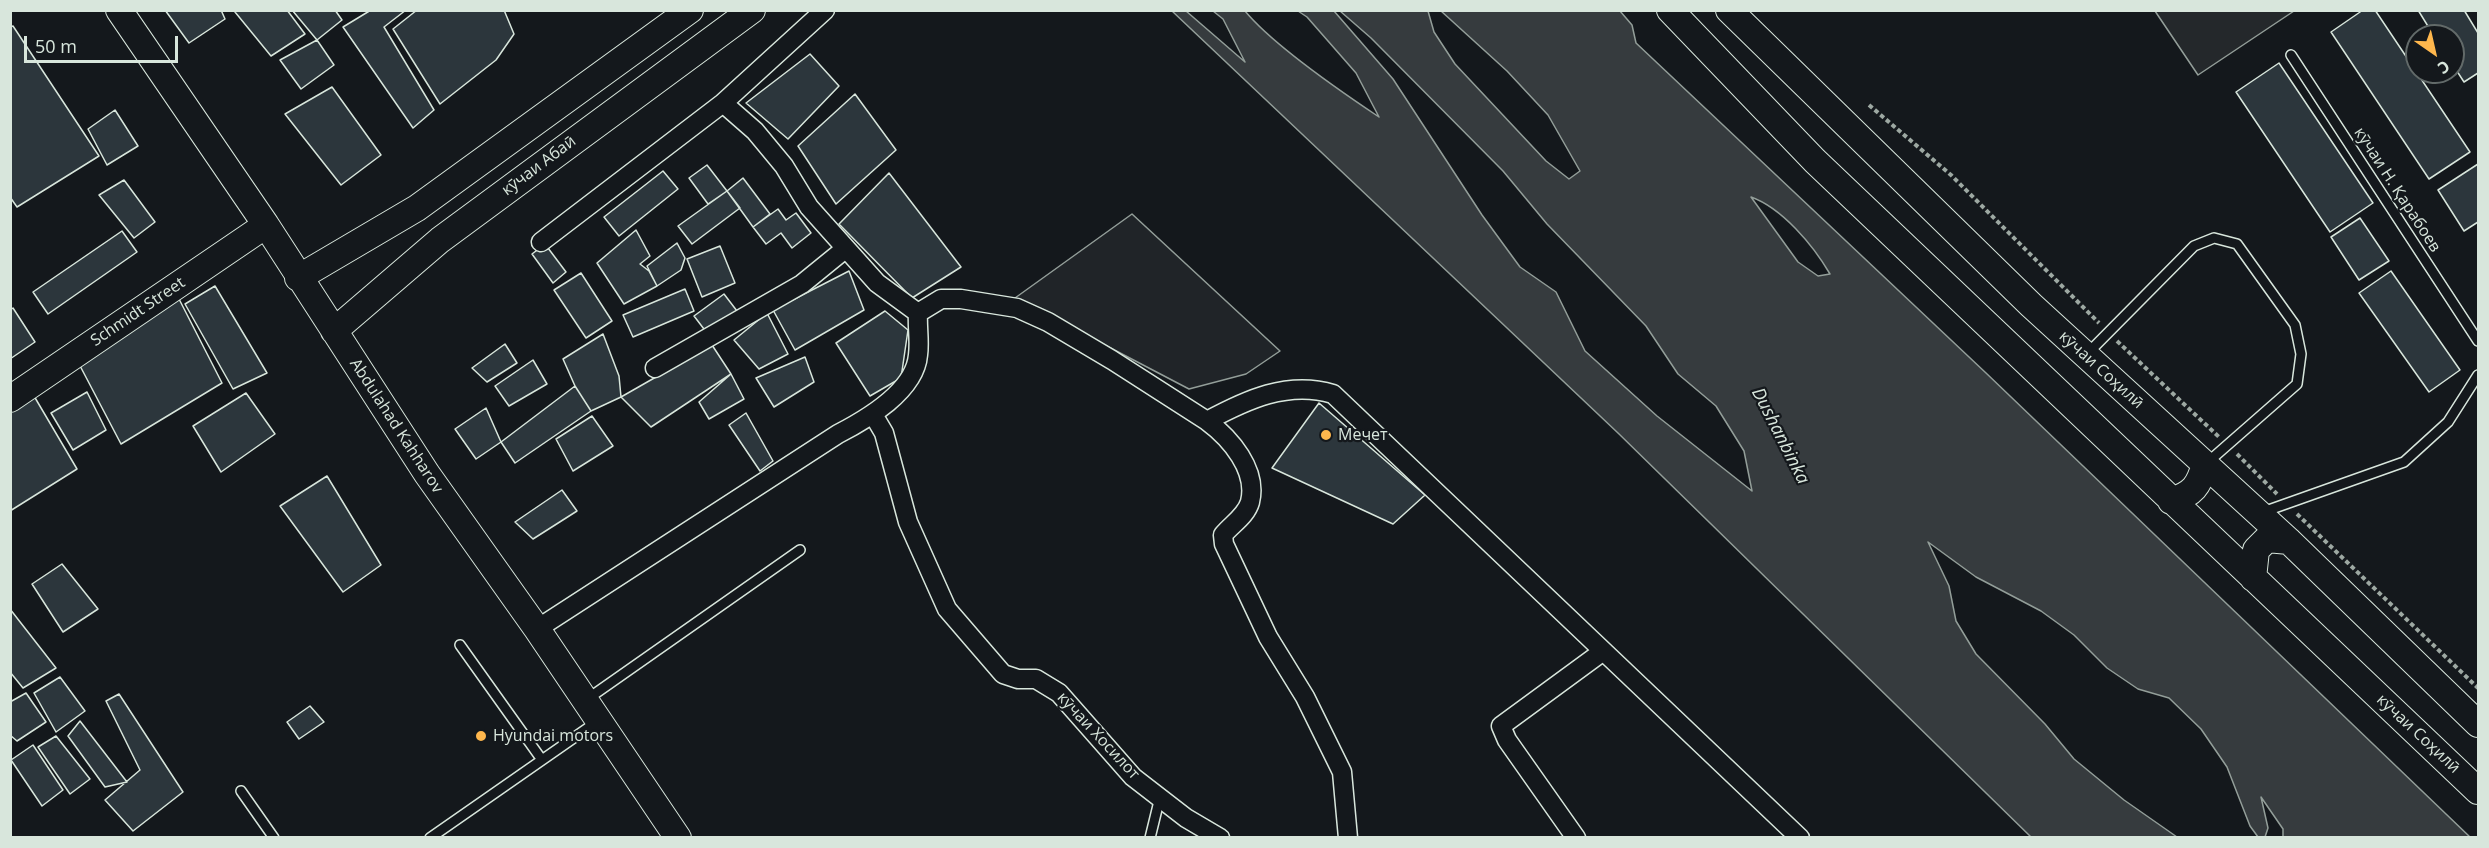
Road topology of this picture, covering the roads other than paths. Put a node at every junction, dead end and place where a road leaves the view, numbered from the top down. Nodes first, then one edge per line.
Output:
1 (119, 10) edge
2 (690, 10) edge
3 (752, 10) edge
4 (825, 10) edge
5 (1670, 10) edge
6 (1730, 11) edge
7 (2291, 55) dead end
8 (723, 103) junction
9 (266, 225) junction
10 (541, 242) dead end
11 (845, 249) junction
12 (298, 278) junction
13 (918, 313) junction
14 (334, 331) junction
15 (2478, 341) edge
16 (2086, 356) junction
17 (656, 369) dead end
18 (2478, 375) edge
19 (10, 399) edge
20 (874, 416) junction
21 (1207, 421) junction
22 (2205, 464) junction
23 (2171, 501) junction
24 (2259, 513) junction
25 (2289, 541) junction
26 (800, 550) dead end
27 (2253, 578) junction
28 (537, 629) junction
29 (460, 645) dead end
30 (1602, 652) junction
31 (592, 710) junction
32 (2478, 724) edge
33 (543, 760) junction
34 (241, 791) dead end
35 (2478, 791) edge
36 (1160, 797) junction
37 (274, 837) edge
38 (430, 837) edge
39 (678, 837) edge
40 (1150, 837) edge
41 (1220, 837) edge
42 (1348, 837) edge
43 (1576, 837) edge
44 (1800, 837) edge

1 - 9 main road, Abdulahad Kahharov
2 - 12 main road
3 - 14 main road, кӯчаи Абаӣ
4 - 8 street
5 - 23 main road, кӯчаи Соҳилӣ
6 - 16 main road, кӯчаи Соҳилӣ
7 - 15 lane, кӯчаи Н. Қарабоев
8 - 10 street
8 - 11 street
9 - 12 main road, Abdulahad Kahharov
9 - 19 main road, Schmidt Street
11 - 13 street
11 - 17 street
12 - 14 main road, Abdulahad Kahharov
13 - 20 street
13 - 21 street
14 - 28 main road, Abdulahad Kahharov
16 - 22 main road, кӯчаи Соҳилӣ
16 - 22 lane
18 - 24 lane
20 - 28 street
20 - 36 street, кӯчаи Хосилот
21 - 30 street
21 - 42 street
22 - 23 main road
22 - 24 main road, кӯчаи Соҳилӣ
23 - 27 main road, кӯчаи Соҳилӣ
24 - 25 main road, кӯчаи Соҳилӣ
25 - 27 main road
25 - 32 main road, кӯчаи Соҳилӣ
26 - 31 lane
27 - 35 main road, кӯчаи Соҳилӣ
28 - 31 main road, Abdulahad Kahharov
29 - 33 lane
30 - 43 street
30 - 44 street
31 - 33 lane
31 - 39 main road, Abdulahad Kahharov
33 - 38 lane
34 - 37 lane
36 - 40 lane
36 - 41 street, кӯчаи Хосилот

